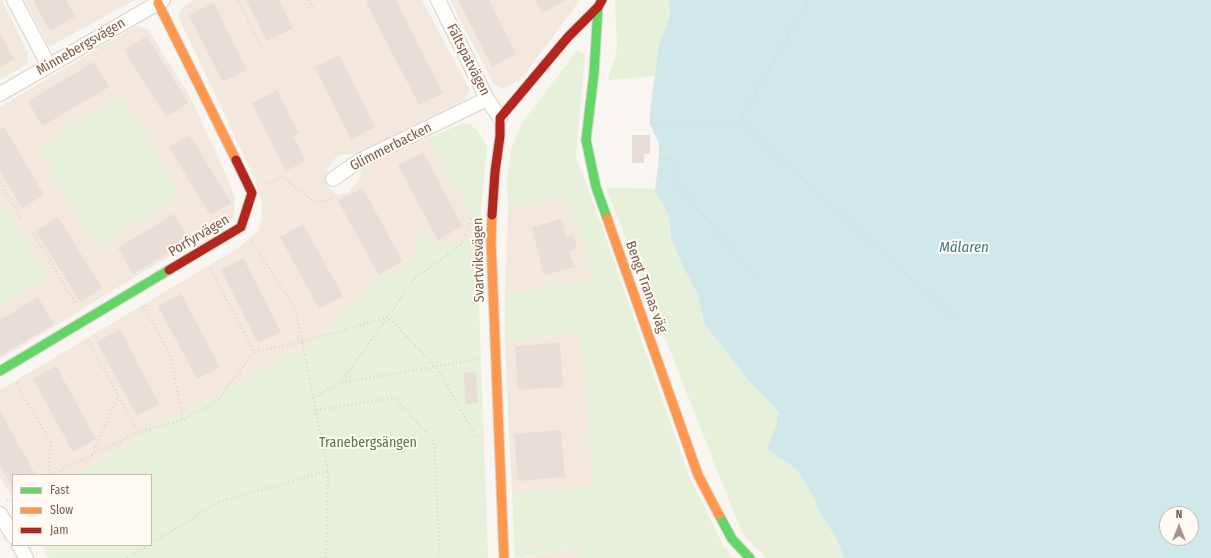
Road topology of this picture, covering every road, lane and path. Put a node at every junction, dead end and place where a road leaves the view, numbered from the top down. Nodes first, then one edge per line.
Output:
1 (14, 0) edge
2 (238, 0) edge
3 (309, 0) edge
4 (438, 0) edge
5 (809, 0) edge
6 (160, 2) edge
7 (600, 4) edge
8 (314, 10) dead end
9 (262, 48) dead end
10 (49, 66) junction
11 (0, 94) edge
12 (487, 99) junction
13 (500, 118) junction
14 (739, 122) junction
15 (650, 124) dead end
16 (659, 159) dead end
17 (333, 179) joint
18 (0, 182) edge
19 (252, 193) junction
20 (474, 212) dead end
21 (21, 218) dead end
22 (241, 227) junction
23 (33, 233) dead end
24 (201, 251) junction
25 (758, 280) dead end
26 (136, 290) junction
27 (388, 317) junction
28 (82, 322) junction
29 (961, 323) dead end
30 (302, 342) junction
31 (254, 352) junction
32 (496, 356) junction
33 (436, 367) junction
34 (4, 369) edge
35 (341, 383) junction
36 (118, 395) junction
37 (313, 397) junction
38 (316, 410) junction
39 (183, 420) junction
40 (138, 432) junction
41 (499, 446) junction
42 (92, 455) junction
43 (328, 471) junction
44 (48, 474) edge
45 (54, 474) edge
46 (0, 514) edge
47 (12, 534) edge
48 (152, 543) edge
49 (19, 546) edge
50 (147, 546) edge
51 (26, 558) edge
52 (127, 558) edge
53 (326, 558) edge
54 (440, 558) edge
55 (504, 558) edge
56 (750, 558) edge

1 - 10 street
2 - 9 path
3 - 8 path
4 - 12 street, Fältspatvägen
5 - 14 path
6 - 10 street, Minnebergsvägen
6 - 19 street
7 - 13 street
7 - 56 street, Bengt Tranas väg
10 - 11 street, Minnebergsvägen
12 - 13 street, Fältspatvägen
12 - 17 street, Glimmerbacken
13 - 32 street, Svartviksvägen
14 - 15 path
14 - 29 path
16 - 25 path
17 - 19 path
18 - 21 path
19 - 22 street, Porfyrvägen
20 - 27 path
22 - 24 street, Porfyrvägen
22 - 30 path
23 - 28 path
24 - 26 street, Porfyrvägen
24 - 31 path
26 - 28 street, Porfyrvägen
26 - 39 path
27 - 30 path
27 - 33 path
27 - 35 path
28 - 34 street, Porfyrvägen
28 - 36 path
30 - 31 path
30 - 37 path
31 - 39 path
32 - 33 path
32 - 41 street, Svartviksvägen
33 - 35 path
33 - 41 path
34 - 44 path
35 - 37 path
36 - 40 path
36 - 42 path
37 - 38 path
38 - 43 path
38 - 54 path
39 - 40 path
40 - 42 path
41 - 55 street, Svartviksvägen
42 - 45 path
43 - 48 path
43 - 53 path
46 - 47 street
49 - 51 street
50 - 52 path

